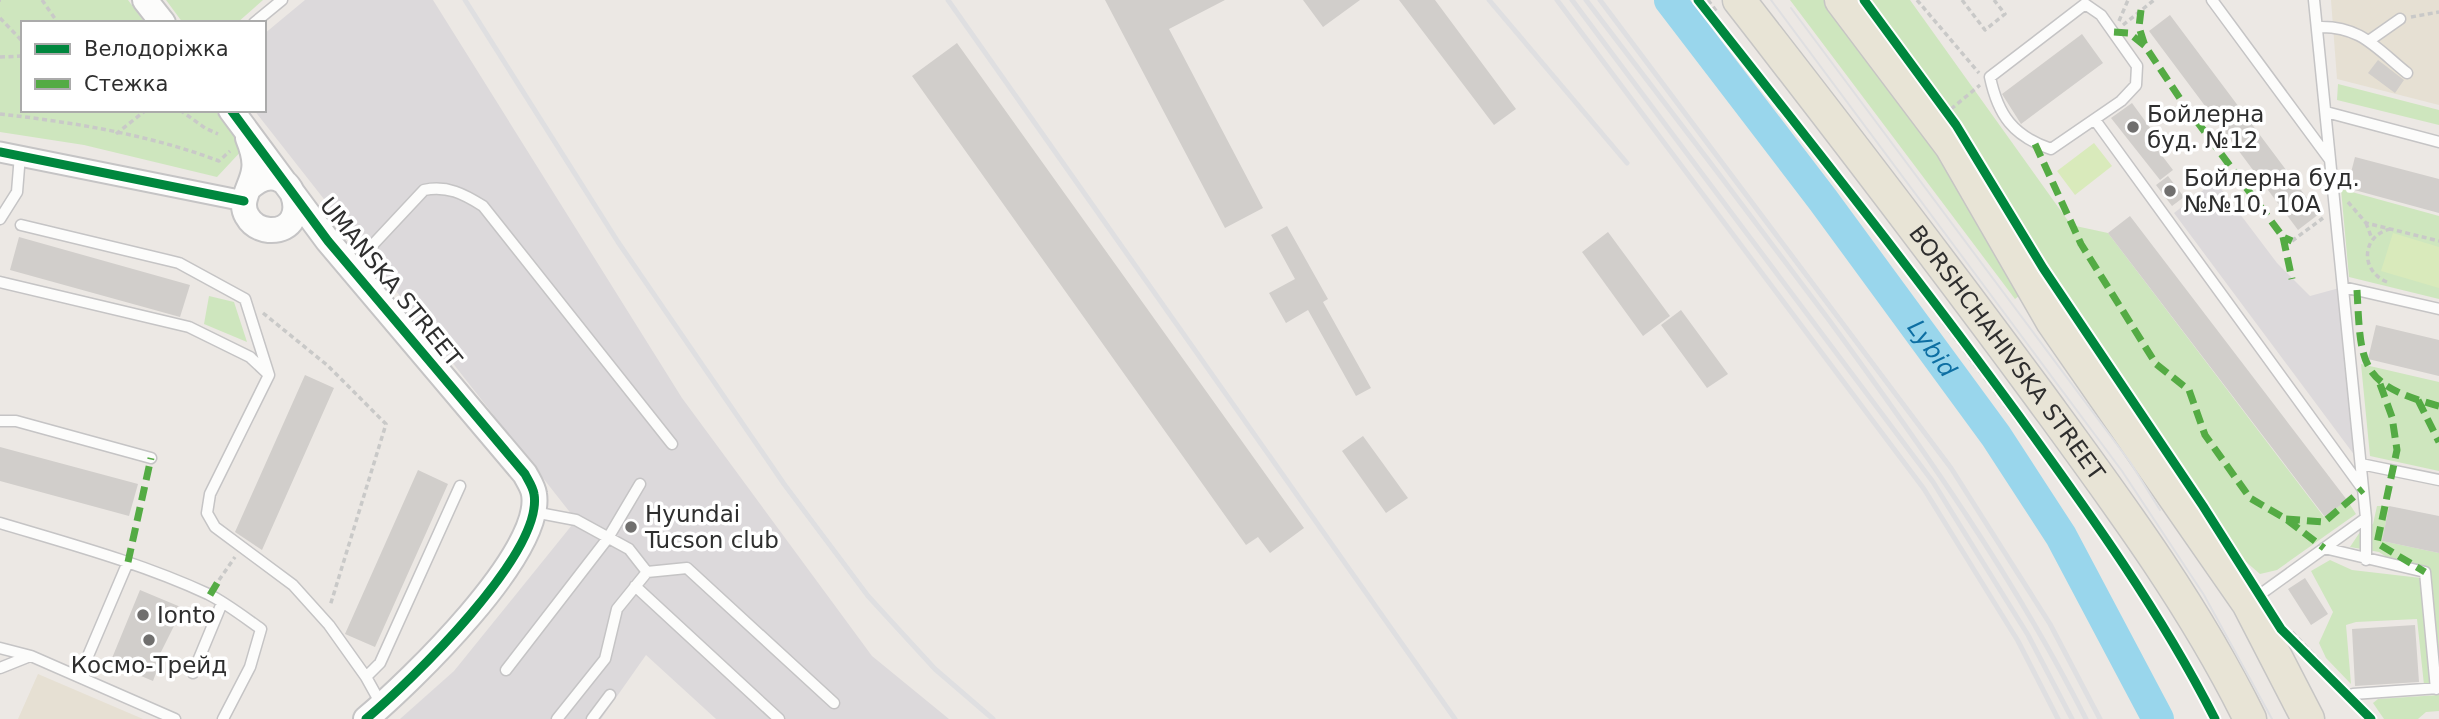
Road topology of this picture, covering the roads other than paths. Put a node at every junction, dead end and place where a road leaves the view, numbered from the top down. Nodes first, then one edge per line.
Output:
1 (145, 0) edge
2 (282, 0) edge
3 (1841, 0) edge
4 (2212, 0) edge
5 (2314, 0) edge
6 (1732, 11) edge
7 (2400, 19) road end
8 (161, 21) edge
9 (256, 21) edge
10 (2317, 27) junction
11 (2370, 40) junction
12 (2407, 73) dead end
13 (2326, 112) junction
14 (238, 119) edge
15 (2095, 120) junction
16 (2439, 142) edge
17 (0, 152) edge
18 (20, 155) junction
19 (2330, 160) junction
20 (293, 191) junction
21 (246, 195) junction
22 (0, 219) edge
23 (21, 225) dead end
24 (283, 227) junction
25 (328, 241) junction
26 (351, 268) junction
27 (0, 282) edge
28 (2343, 287) junction
29 (2439, 309) edge
30 (269, 375) junction
31 (0, 421) edge
32 (672, 444) dead end
33 (151, 458) dead end
34 (2361, 464) junction
35 (2439, 480) edge
36 (640, 484) dead end
37 (460, 486) dead end
38 (2363, 489) junction
39 (533, 511) junction
40 (2366, 518) junction
41 (0, 523) edge
42 (608, 538) junction
43 (2324, 548) junction
44 (2366, 560) junction
45 (128, 562) junction
46 (647, 572) junction
47 (635, 586) junction
48 (222, 603) junction
49 (2248, 603) junction
50 (0, 648) edge
51 (31, 656) junction
52 (0, 668) edge
53 (506, 670) dead end
54 (193, 673) dead end
55 (79, 677) junction
56 (366, 677) junction
57 (2437, 689) edge
58 (2353, 694) road end
59 (610, 695) dead end
60 (834, 703) dead end
61 (374, 713) edge
62 (175, 719) edge
63 (223, 719) edge
64 (557, 719) edge
65 (592, 719) edge
66 (779, 719) edge
67 (2250, 719) edge
68 (2308, 719) edge

1 - 8 street
2 - 9 lane
3 - 49 main road
4 - 19 lane
5 - 10 lane
6 - 67 main road, BORSHCHAHIVSKA STREET
7 - 11 lane
10 - 11 lane
10 - 13 lane
11 - 12 lane
13 - 16 lane
13 - 19 lane
14 - 20 street, UMANSKA STREET
14 - 21 street, UMANSKA STREET
15 - 15 lane
15 - 38 lane
17 - 18 street
18 - 21 street
18 - 22 lane
19 - 28 lane
20 - 21 street
20 - 24 street
20 - 25 street, UMANSKA STREET
21 - 24 street, UMANSKA STREET
23 - 30 lane
24 - 25 street, UMANSKA STREET
25 - 26 street, UMANSKA STREET
26 - 32 lane
26 - 39 street, UMANSKA STREET
27 - 30 lane
28 - 29 lane
28 - 34 lane
30 - 56 lane
31 - 33 lane
34 - 35 lane
34 - 38 lane
36 - 42 lane
37 - 56 lane
38 - 40 lane
39 - 42 lane
39 - 61 street
40 - 43 lane
40 - 44 lane
41 - 45 lane
42 - 46 lane
42 - 53 lane
43 - 44 lane
43 - 49 lane
44 - 57 lane
45 - 48 lane
45 - 55 lane
46 - 47 lane
46 - 60 lane
47 - 64 lane
47 - 66 lane
48 - 54 lane
48 - 63 lane
49 - 68 main road
50 - 51 lane
51 - 52 lane
51 - 55 lane
55 - 62 lane
56 - 61 lane
57 - 58 lane
59 - 65 lane

